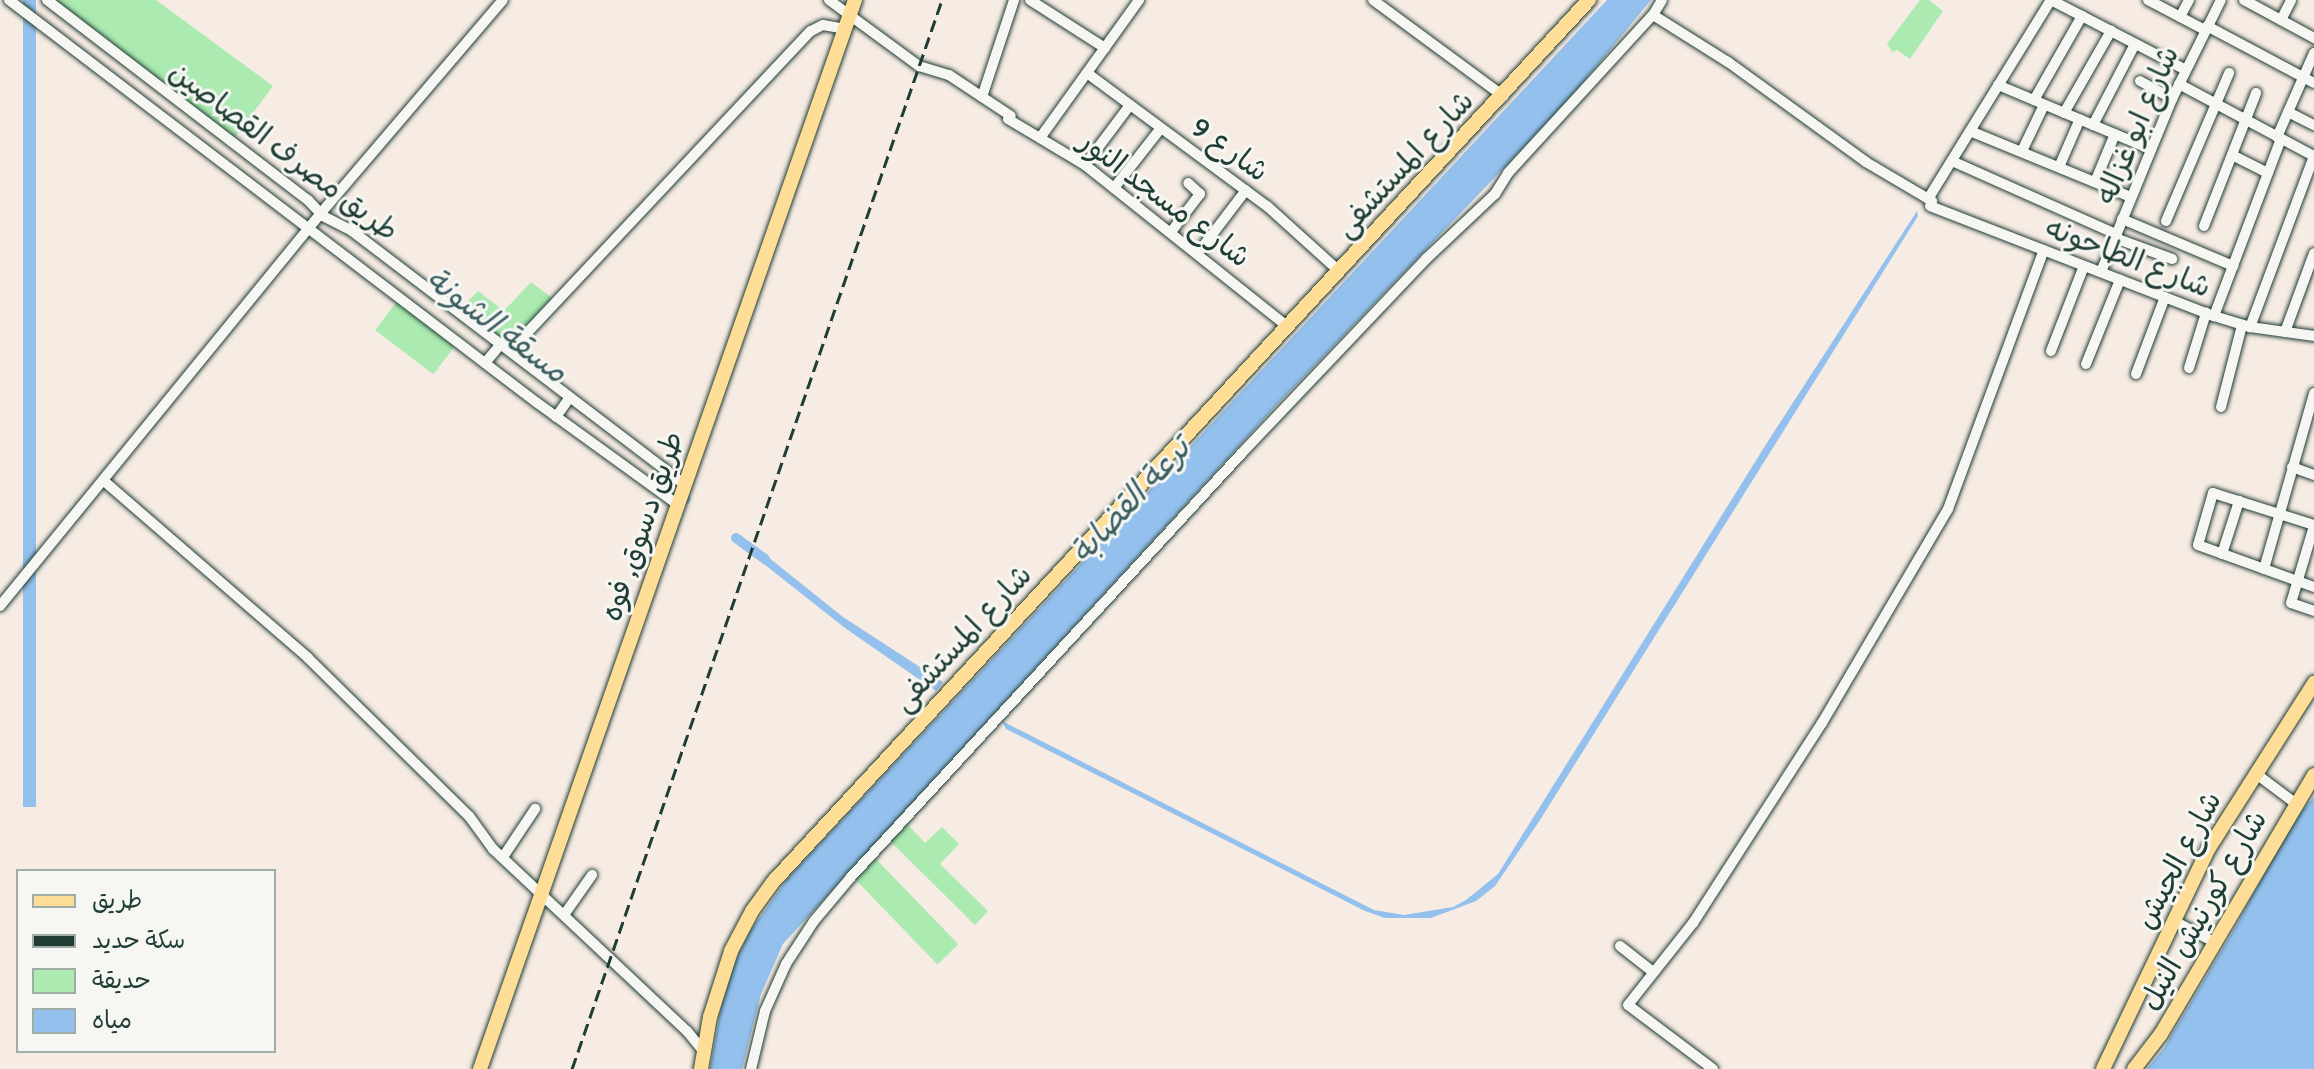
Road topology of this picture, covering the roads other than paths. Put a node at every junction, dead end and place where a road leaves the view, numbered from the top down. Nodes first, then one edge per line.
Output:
1 (9, 0) edge
2 (47, 0) edge
3 (503, 0) edge
4 (829, 0) edge
5 (855, 0) edge
6 (1014, 0) edge
7 (1030, 0) edge
8 (1139, 0) edge
9 (1589, 0) edge
10 (1662, 0) edge
11 (2051, 0) edge
12 (2189, 0) edge
13 (2221, 0) edge
14 (2244, 0) edge
15 (2291, 0) edge
16 (1375, 1) edge
17 (2155, 2) edge
18 (2257, 3) edge
19 (1653, 15) junction
20 (2082, 16) junction
21 (2180, 17) junction
22 (2281, 20) junction
23 (848, 22) junction
24 (2206, 28) junction
25 (2111, 31) junction
26 (2314, 38) edge
27 (2135, 44) junction
28 (1105, 48) junction
29 (2314, 53) edge
30 (2186, 70) junction
31 (1087, 73) junction
32 (2229, 73) dead end
33 (2309, 80) edge
34 (2140, 81) dead end
35 (2179, 84) junction
36 (1998, 85) junction
37 (2256, 93) dead end
38 (1503, 96) junction
39 (982, 97) junction
40 (2172, 99) junction
41 (2039, 102) junction
42 (2214, 104) junction
43 (1130, 105) junction
44 (2288, 112) junction
45 (2064, 113) junction
46 (2080, 119) junction
47 (2245, 121) junction
48 (2093, 125) junction
49 (2314, 125) edge
50 (1161, 128) junction
51 (1970, 131) junction
52 (2115, 134) junction
53 (1040, 138) junction
54 (2279, 138) junction
55 (2150, 149) junction
56 (2022, 151) junction
57 (2232, 155) junction
58 (2314, 156) edge
59 (1952, 161) junction
60 (1085, 165) junction
61 (2059, 167) junction
62 (2268, 173) junction
63 (2095, 182) junction
64 (1188, 183) dead end
65 (1114, 188) junction
66 (1246, 190) junction
67 (2131, 197) junction
68 (1930, 202) junction
69 (321, 213) junction
70 (2122, 219) junction
71 (2166, 221) dead end
72 (2204, 226) dead end
73 (308, 229) junction
74 (1171, 232) junction
75 (2115, 236) junction
76 (2044, 250) junction
77 (1198, 253) junction
78 (2314, 253) edge
79 (2172, 259) dead end
80 (2084, 266) junction
81 (2233, 266) junction
82 (1339, 271) junction
83 (2101, 272) junction
84 (2120, 280) junction
85 (2165, 297) junction
86 (2210, 315) junction
87 (1287, 326) junction
88 (2246, 326) junction
89 (2285, 332) junction
90 (2314, 336) edge
91 (505, 348) junction
92 (2051, 351) dead end
93 (485, 363) junction
94 (2086, 364) dead end
95 (2189, 368) dead end
96 (2136, 374) dead end
97 (2314, 393) edge
98 (570, 397) junction
99 (2221, 407) dead end
100 (556, 417) junction
101 (2292, 467) junction
102 (2314, 475) edge
103 (104, 481) junction
104 (684, 484) junction
105 (2239, 501) junction
106 (677, 504) junction
107 (2281, 514) junction
108 (2314, 526) edge
109 (2222, 554) junction
110 (2264, 569) junction
111 (2298, 581) junction
112 (2314, 587) edge
113 (0, 606) edge
114 (2314, 611) edge
115 (2314, 683) edge
116 (2255, 773) junction
117 (2314, 775) edge
118 (2295, 803) junction
119 (535, 809) dead end
120 (503, 857) junction
121 (592, 875) dead end
122 (540, 894) junction
123 (564, 915) junction
124 (2174, 921) junction
125 (2214, 942) junction
126 (1620, 946) dead end
127 (1653, 972) junction
128 (703, 1051) junction
129 (480, 1069) edge
130 (701, 1069) edge
131 (751, 1069) edge
132 (1713, 1069) edge
133 (2103, 1069) edge
134 (2134, 1069) edge

1 - 73 street
2 - 69 street, طريق مصرف القصاصين
3 - 69 street
4 - 23 street, شارع مسجد النور
5 - 23 main road, طريق دسوق, فوه
6 - 39 street
7 - 28 street
8 - 28 street
9 - 38 main road, شارع المستشفى
10 - 19 street
11 - 20 street
11 - 36 street
12 - 21 street
13 - 24 street, شارع ابو غزاله
14 - 18 street
15 - 22 street
16 - 38 street
17 - 21 street
18 - 22 street
19 - 68 street, شارع الطاحونه
19 - 131 street
20 - 25 street
20 - 41 street
21 - 24 street
22 - 26 street
23 - 39 street, شارع مسجد النور
23 - 91 street
23 - 104 main road, طريق دسوق, فوه
24 - 30 street, شارع ابو غزاله
24 - 33 street
25 - 27 street
25 - 45 street
27 - 30 street
27 - 48 street
28 - 31 street
29 - 33 street
30 - 35 street, شارع ابو غزاله
31 - 43 street, شارع 9
31 - 53 street
32 - 42 street
33 - 44 street
34 - 40 street
35 - 40 street, شارع ابو غزاله
35 - 42 street
36 - 41 street
36 - 51 street
37 - 47 street
38 - 82 main road, شارع المستشفى
39 - 53 street, شارع مسجد النور
40 - 55 street, شارع ابو غزاله
41 - 45 street
41 - 56 street
42 - 47 street
42 - 71 street
43 - 50 street, شارع 9
43 - 60 street
44 - 49 street
44 - 54 street
45 - 46 street
46 - 48 street
46 - 61 street
47 - 54 street
47 - 57 street
48 - 52 street
50 - 65 street
50 - 66 street, شارع 9
51 - 56 street
51 - 59 street
52 - 55 street
52 - 63 street
53 - 60 street, شارع مسجد النور
54 - 58 street
54 - 62 street
55 - 67 street, شارع ابو غزاله
56 - 61 street
57 - 62 street
57 - 72 street
58 - 88 street
59 - 68 street
59 - 75 street
60 - 65 street, شارع مسجد النور
61 - 63 street
62 - 81 street
63 - 67 street
64 - 74 street
65 - 74 street, شارع مسجد النور
66 - 77 street
66 - 82 street, شارع 9
67 - 70 street, شارع ابو غزاله
68 - 76 street, شارع الطاحونه
69 - 73 street
69 - 91 street, طريق مصرف القصاصين
70 - 75 street, شارع ابو غزاله
70 - 81 street
73 - 93 street
73 - 103 street
74 - 77 street, شارع مسجد النور
75 - 79 street
75 - 83 street, شارع ابو غزاله
76 - 80 street, شارع الطاحونه
76 - 127 street
77 - 87 street, شارع مسجد النور
78 - 89 street
80 - 83 street, شارع الطاحونه
80 - 92 street
81 - 86 street
82 - 87 main road, شارع المستشفى
83 - 84 street, شارع الطاحونه
84 - 85 street, شارع الطاحونه
84 - 94 street
85 - 86 street, شارع الطاحونه
85 - 96 street
86 - 88 street, شارع الطاحونه
86 - 95 street
87 - 128 main road, شارع المستشفى
88 - 89 street, شارع الطاحونه
88 - 99 street
89 - 90 street, شارع الطاحونه
91 - 93 street
91 - 98 street, طريق مصرف القصاصين
93 - 100 street
97 - 101 street
98 - 100 street
98 - 104 street, طريق مصرف القصاصين
100 - 106 street
101 - 102 street
101 - 107 street
103 - 113 street
103 - 120 street
104 - 106 main road, طريق دسوق, فوه
105 - 107 street
105 - 109 street
105 - 109 street
106 - 122 main road, طريق دسوق, فوه
107 - 108 street
107 - 110 street
108 - 111 street
109 - 110 street
110 - 111 street
111 - 112 street
111 - 114 street
115 - 116 main road, شارع الجيش
116 - 118 street
116 - 124 main road, شارع الجيش
117 - 118 main road, شارع كورنيش النيل
118 - 125 main road, شارع كورنيش النيل
119 - 120 street
120 - 122 street
121 - 123 street
122 - 123 street
122 - 129 main road, طريق دسوق, فوه
123 - 128 street
124 - 125 street
124 - 133 main road, شارع الجيش
125 - 134 main road, شارع كورنيش النيل
126 - 127 street
127 - 132 street
128 - 130 main road, شارع المستشفى

